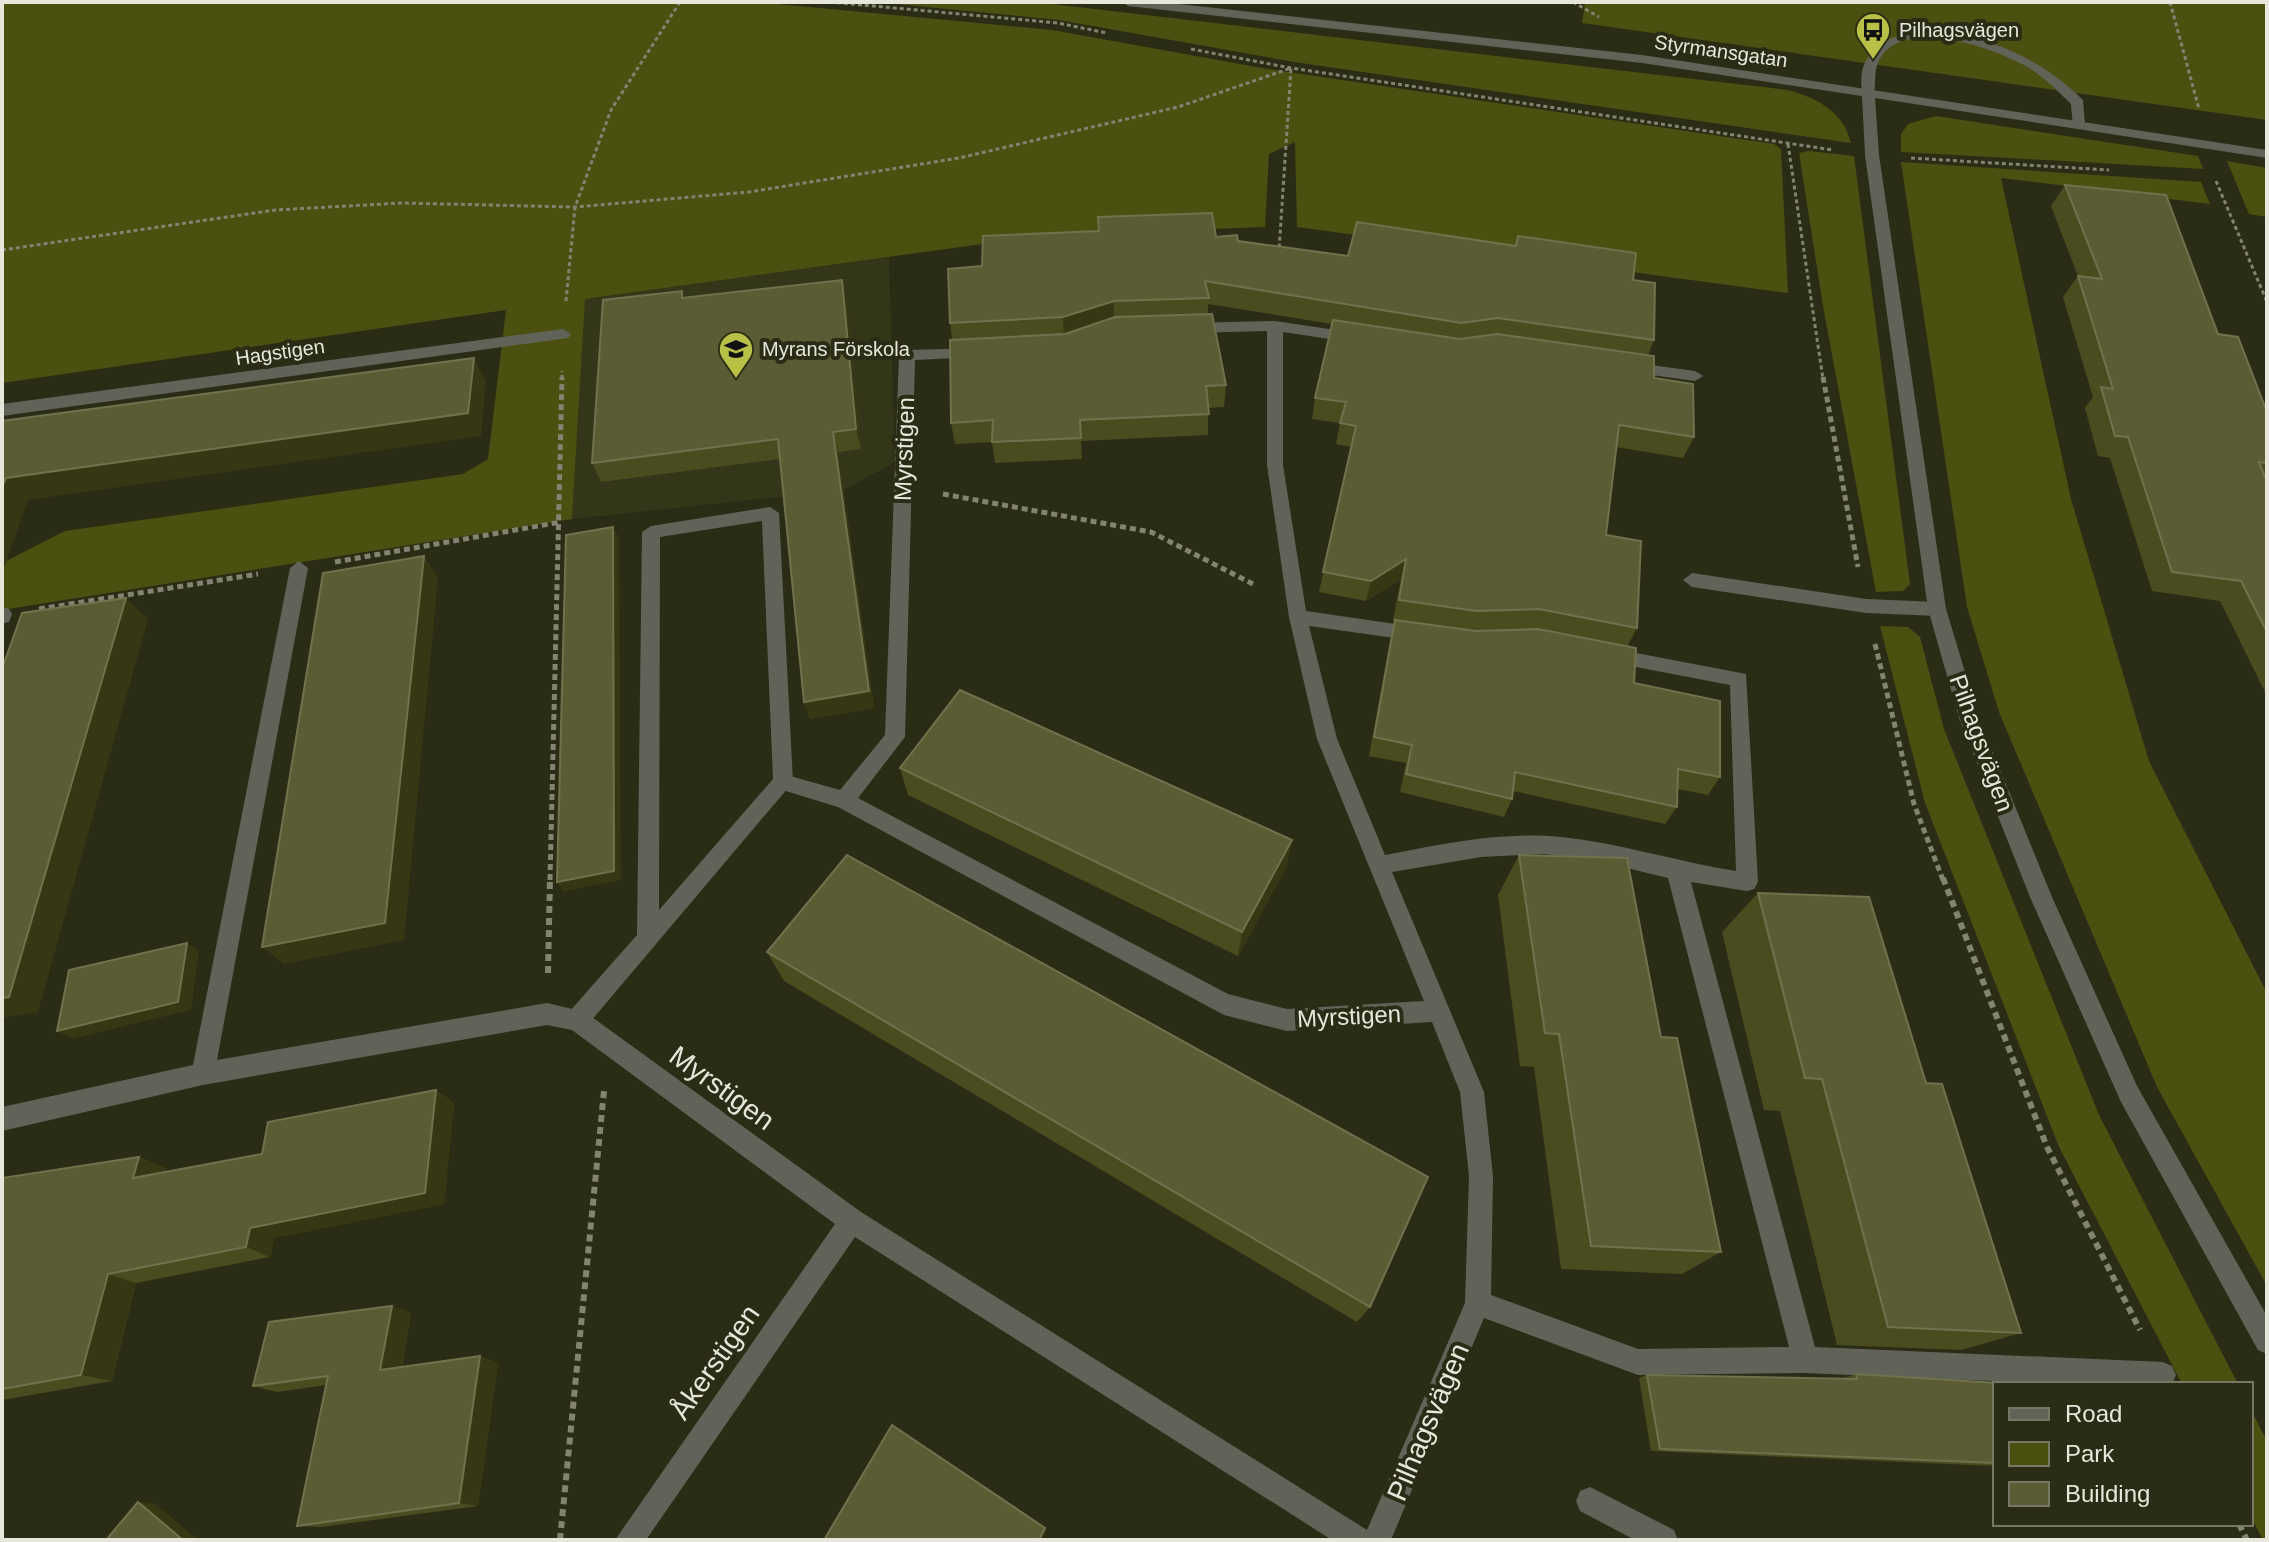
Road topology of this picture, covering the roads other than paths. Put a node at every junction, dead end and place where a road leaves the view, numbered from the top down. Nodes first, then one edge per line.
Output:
1 (1128, 2) edge
2 (1167, 4) edge
3 (1868, 93) junction
4 (2078, 124) junction
5 (2267, 154) edge
6 (1275, 326) junction
7 (1173, 329) edge
8 (563, 334) road end
9 (1380, 342) edge
10 (986, 351) edge
11 (1616, 365) edge
12 (1695, 376) dead end
13 (2, 410) edge
14 (299, 568) dead end
15 (1692, 580) dead end
16 (1937, 609) junction
17 (1298, 617) junction
18 (1438, 637) edge
19 (1589, 651) edge
20 (783, 782) junction
21 (844, 800) junction
22 (1379, 865) junction
23 (1677, 871) junction
24 (648, 936) junction
25 (1440, 1011) junction
26 (577, 1020) junction
27 (203, 1074) junction
28 (2, 1119) edge
29 (852, 1221) junction
30 (1478, 1303) junction
31 (2267, 1341) edge
32 (1805, 1360) junction
33 (2163, 1375) road end
34 (1590, 1501) dead end
35 (629, 1540) edge
36 (1357, 1540) edge
37 (1377, 1540) edge
38 (1664, 1540) edge

1 - 2 street, Styrmansgatan
2 - 3 street, Styrmansgatan
3 - 4 street, Styrmansgatan
3 - 4 street, Pilhagsvägen
3 - 16 street, Pilhagsvägen
4 - 5 street, Styrmansgatan
6 - 7 street
6 - 9 street
6 - 17 street, Myrstigen
8 - 13 street, Hagstigen
10 - 21 street, Myrstigen
11 - 12 street
14 - 27 street
15 - 16 street
16 - 31 street, Pilhagsvägen
17 - 18 street
17 - 22 street, Myrstigen
19 - 23 street
20 - 21 street, Myrstigen
20 - 24 street
20 - 24 street
21 - 25 street, Myrstigen
22 - 23 street
22 - 25 street, Myrstigen
23 - 32 street
24 - 26 street
25 - 30 street, Pilhagsvägen
26 - 27 street, Myrstigen
26 - 29 street, Myrstigen
27 - 28 street, Myrstigen
29 - 35 street, Åkerstigen
29 - 36 street, Myrstigen
30 - 32 street
30 - 37 street, Pilhagsvägen
32 - 33 street
34 - 38 street

